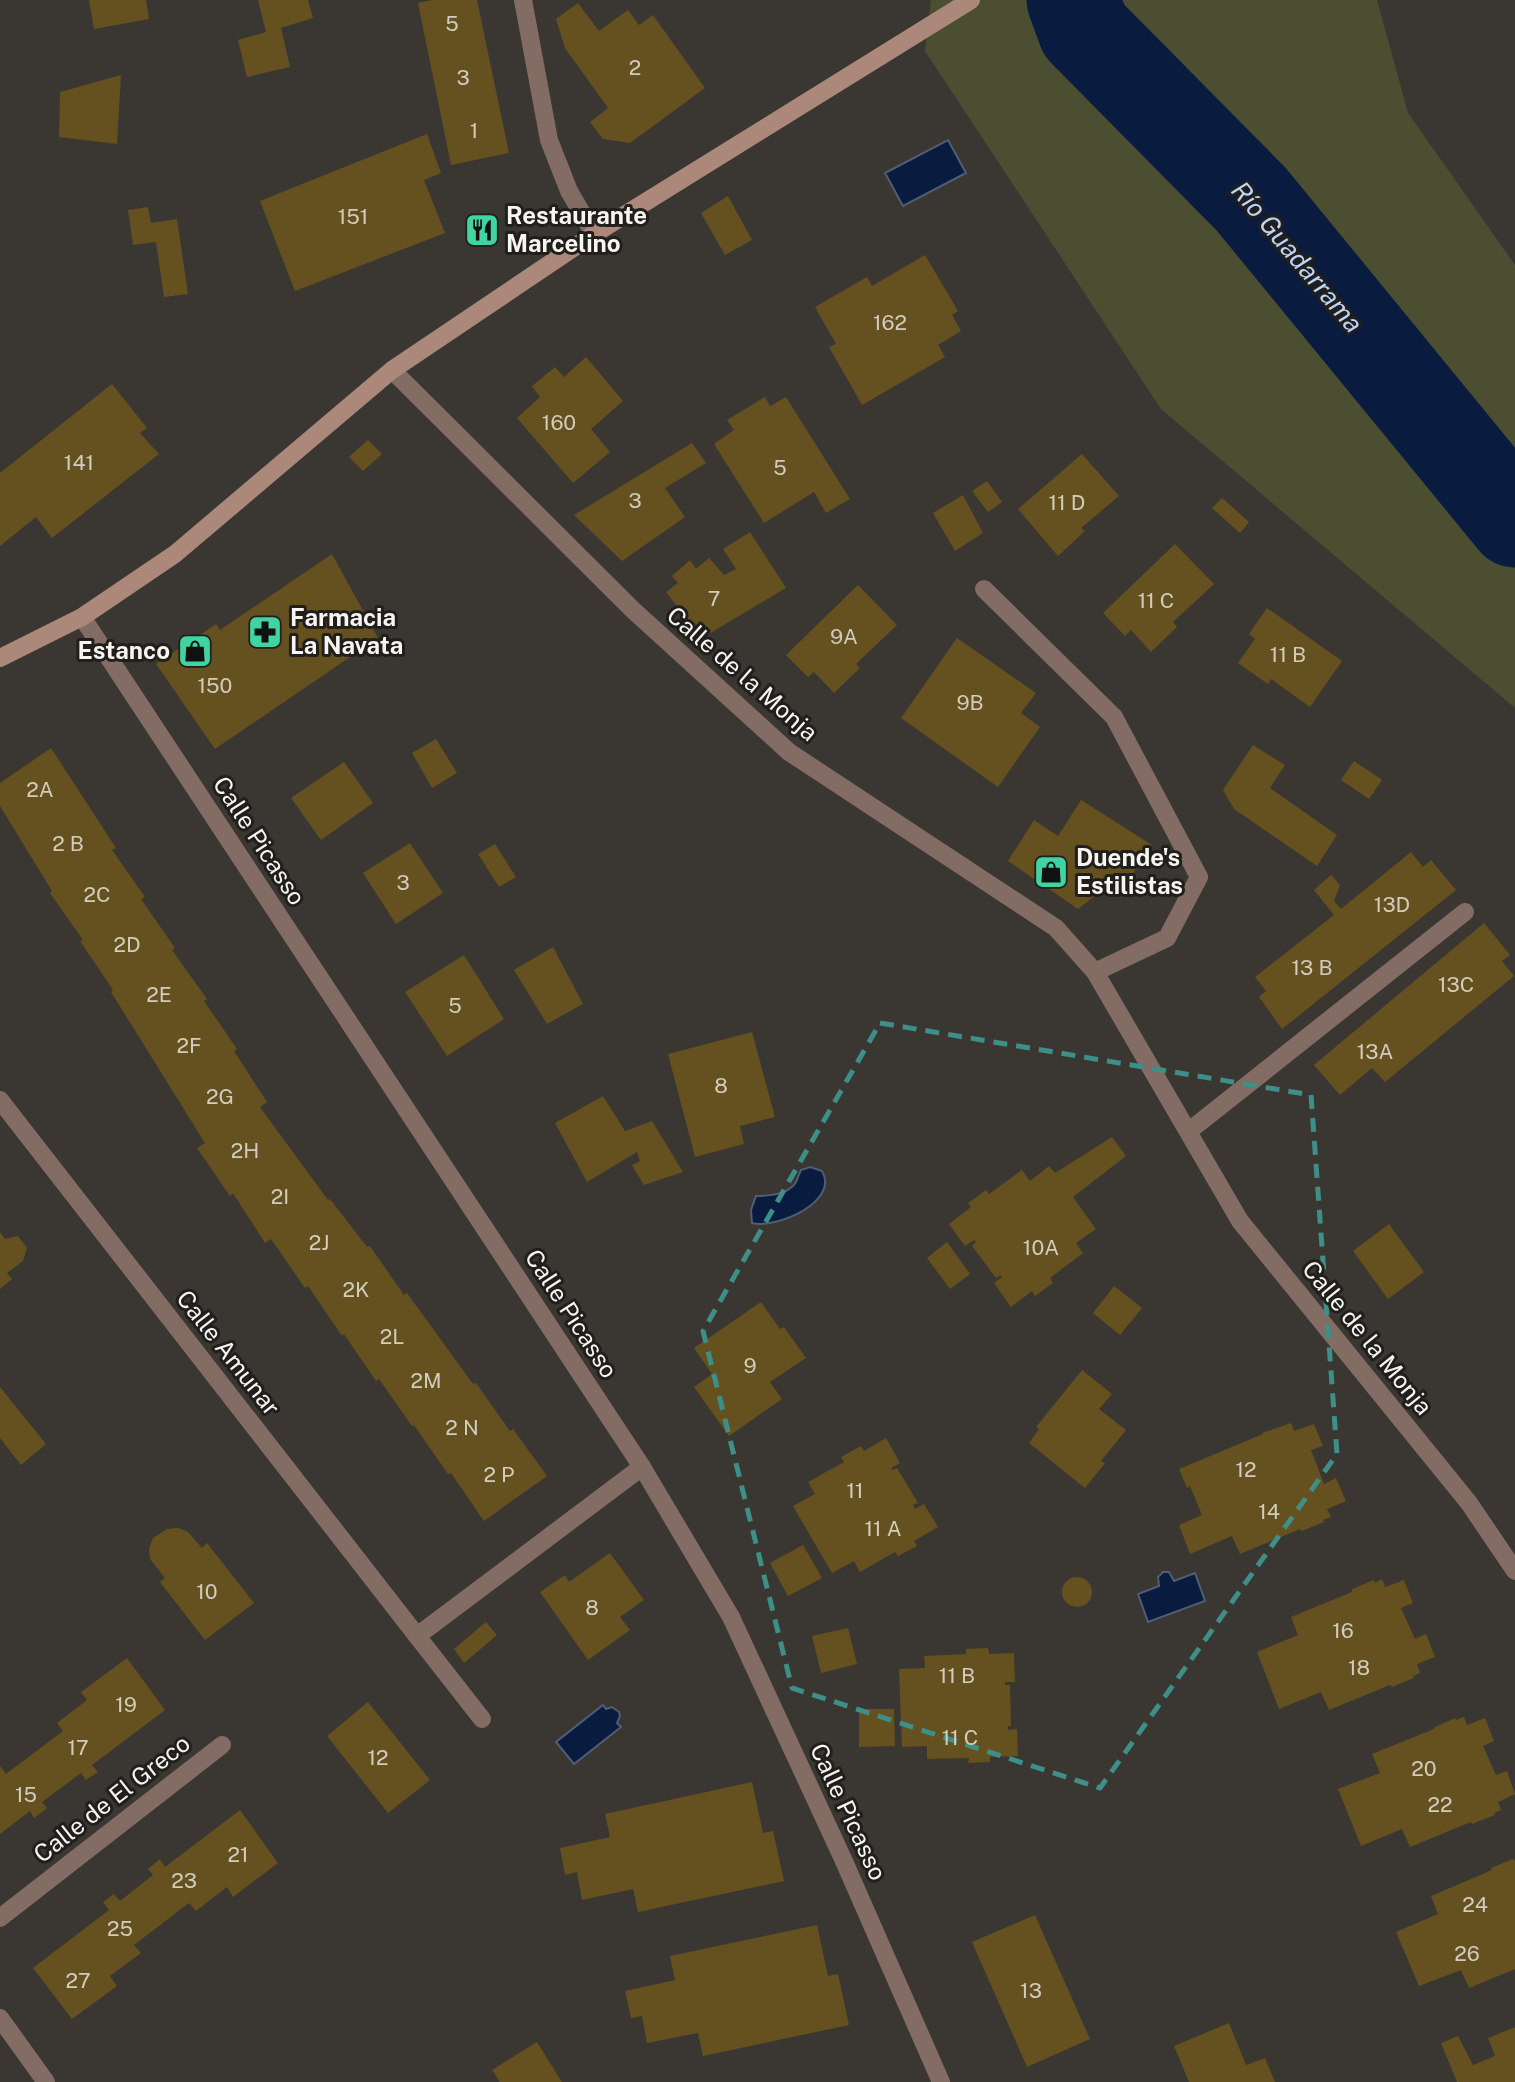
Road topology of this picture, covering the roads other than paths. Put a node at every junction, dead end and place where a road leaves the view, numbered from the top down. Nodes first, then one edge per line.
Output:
1 (523, 0) edge
2 (971, 0) edge
3 (594, 234) junction
4 (392, 370) junction
5 (984, 589) dead end
6 (82, 617) junction
7 (0, 658) edge
8 (1465, 912) dead end
9 (1095, 972) junction
10 (0, 1100) edge
11 (1189, 1131) junction
12 (642, 1467) junction
13 (1515, 1571) edge
14 (416, 1636) junction
15 (482, 1719) dead end
16 (222, 1745) dead end
17 (0, 1918) edge
18 (0, 2018) edge
19 (47, 2082) edge
20 (941, 2082) edge

1 - 3 street
2 - 3 main road
3 - 4 main road
4 - 6 main road
4 - 9 street, Calle de la Monja
5 - 9 street
6 - 7 main road
6 - 12 street, Calle Picasso
8 - 11 street
9 - 11 street, Calle de la Monja
10 - 14 street, Calle Amunar
11 - 13 street, Calle de la Monja
12 - 14 street
12 - 20 street, Calle Picasso
14 - 15 street, Calle Amunar
16 - 17 street, Calle de El Greco
18 - 19 street

